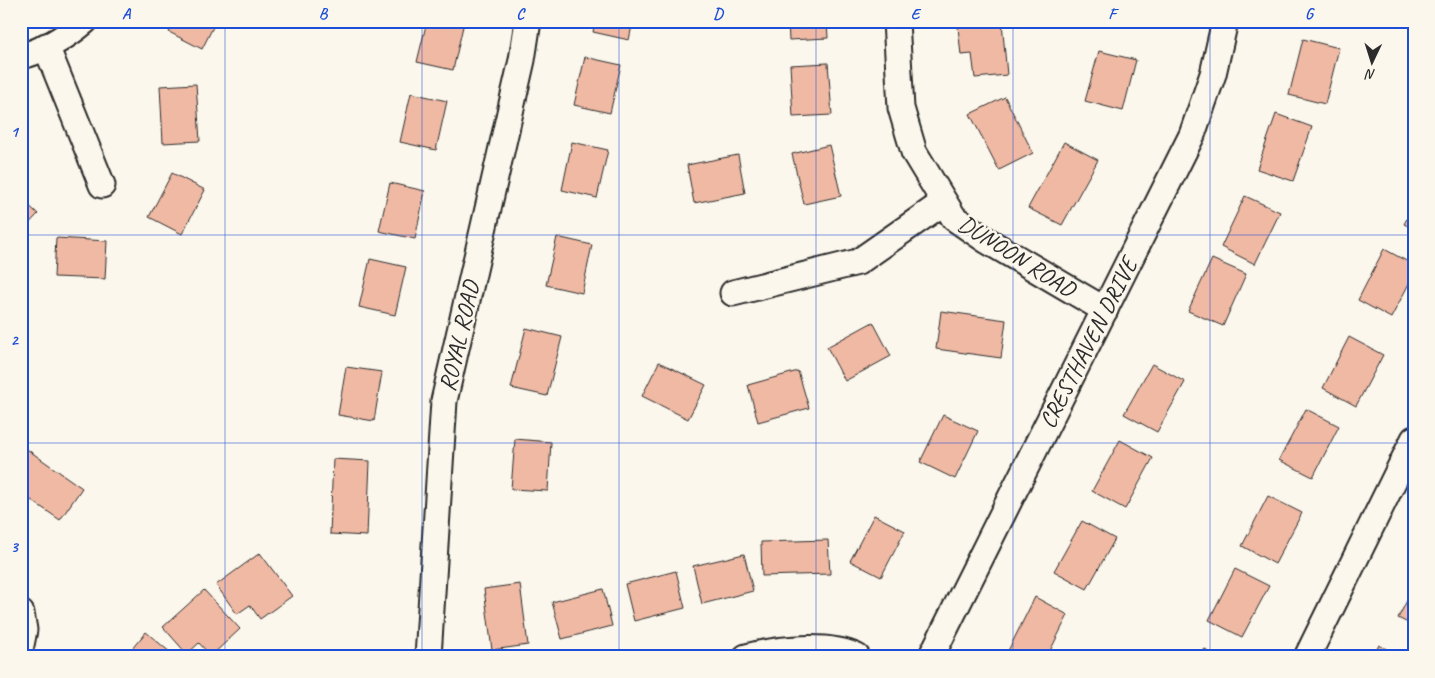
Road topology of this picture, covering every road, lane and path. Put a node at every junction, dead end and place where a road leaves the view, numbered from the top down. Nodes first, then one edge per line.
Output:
1 (85, 21) edge
2 (528, 21) edge
3 (896, 21) edge
4 (1225, 21) edge
5 (46, 46) junction
6 (21, 56) edge
7 (102, 185) dead end
8 (944, 202) junction
9 (733, 293) dead end
10 (1105, 310) junction
11 (1414, 439) edge
12 (21, 613) edge
13 (21, 645) edge
14 (428, 657) edge
15 (746, 657) edge
16 (857, 657) edge
17 (931, 657) edge
18 (1307, 657) edge

1 - 5 street
2 - 14 street, ROYAL ROAD
3 - 8 street, DUNOON ROAD
4 - 10 street, CRESTHAVEN DRIVE
5 - 6 street
5 - 7 street
8 - 9 street
8 - 10 street, DUNOON ROAD
10 - 17 street, CRESTHAVEN DRIVE
11 - 18 street
12 - 13 street
15 - 16 street

